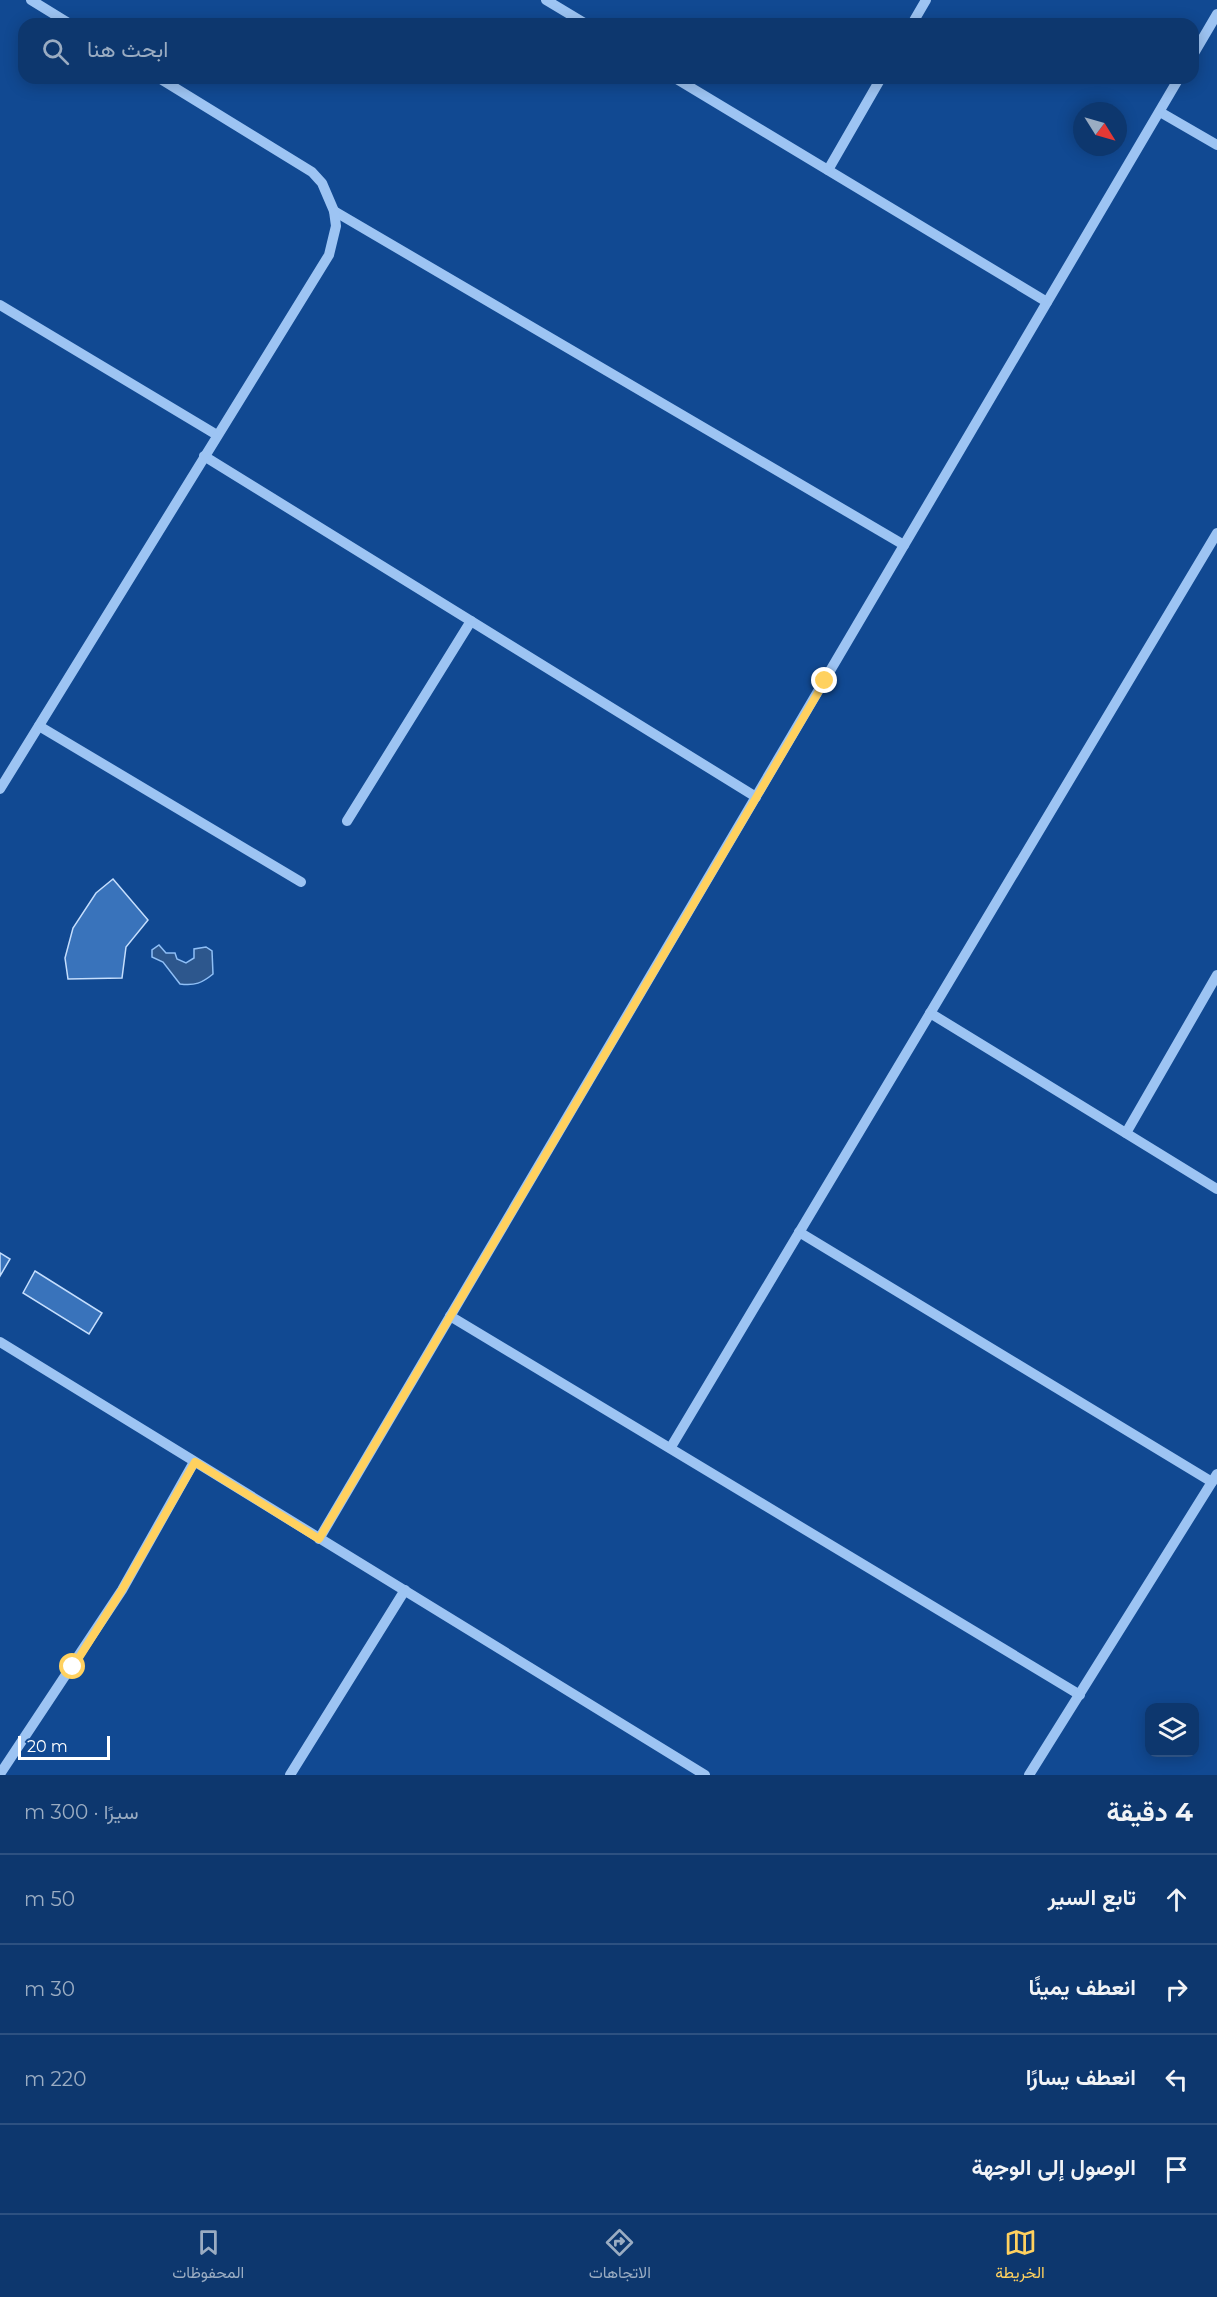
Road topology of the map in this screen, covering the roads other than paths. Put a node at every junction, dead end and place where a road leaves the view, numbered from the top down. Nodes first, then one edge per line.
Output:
1 (31, 0) edge
2 (546, 0) edge
3 (926, 0) edge
4 (1217, 14) edge
5 (60, 18) edge
6 (576, 18) edge
7 (916, 18) edge
8 (1199, 45) edge
9 (169, 84) edge
10 (685, 84) edge
11 (878, 84) edge
12 (1176, 84) edge
13 (1160, 112) junction
14 (1217, 146) edge
15 (828, 170) junction
16 (334, 211) junction
17 (1047, 302) junction
18 (0, 304) edge
19 (217, 435) junction
20 (204, 456) junction
21 (1217, 533) edge
22 (904, 545) junction
23 (471, 621) junction
24 (39, 726) junction
25 (0, 789) edge
26 (756, 797) junction
27 (347, 821) dead end
28 (301, 882) dead end
29 (1217, 975) edge
30 (930, 1012) junction
31 (1126, 1133) junction
32 (1217, 1189) edge
33 (800, 1232) junction
34 (450, 1316) junction
35 (0, 1342) edge
36 (671, 1447) junction
37 (195, 1462) junction
38 (1215, 1478) edge
39 (319, 1539) junction
40 (405, 1590) junction
41 (1080, 1695) junction
42 (0, 1774) edge
43 (290, 1775) edge
44 (705, 1775) edge
45 (1029, 1775) edge

1 - 5 street
2 - 6 street
3 - 7 street
4 - 8 street
9 - 16 street
10 - 15 street
11 - 15 street
12 - 13 street
13 - 14 street
13 - 17 street
15 - 17 street
16 - 19 street
16 - 22 street
17 - 22 street
18 - 19 street
19 - 20 street
20 - 23 street
20 - 24 street
21 - 30 street
22 - 26 street
23 - 26 street
23 - 27 street
24 - 25 street
24 - 28 street
26 - 34 street
29 - 31 street
30 - 31 street
30 - 33 street
31 - 32 street
33 - 36 street
33 - 38 street
34 - 36 street
34 - 39 street
35 - 37 street
36 - 41 street
37 - 39 street
37 - 42 street
38 - 41 street
39 - 40 street
40 - 43 street
40 - 44 street
41 - 45 street

